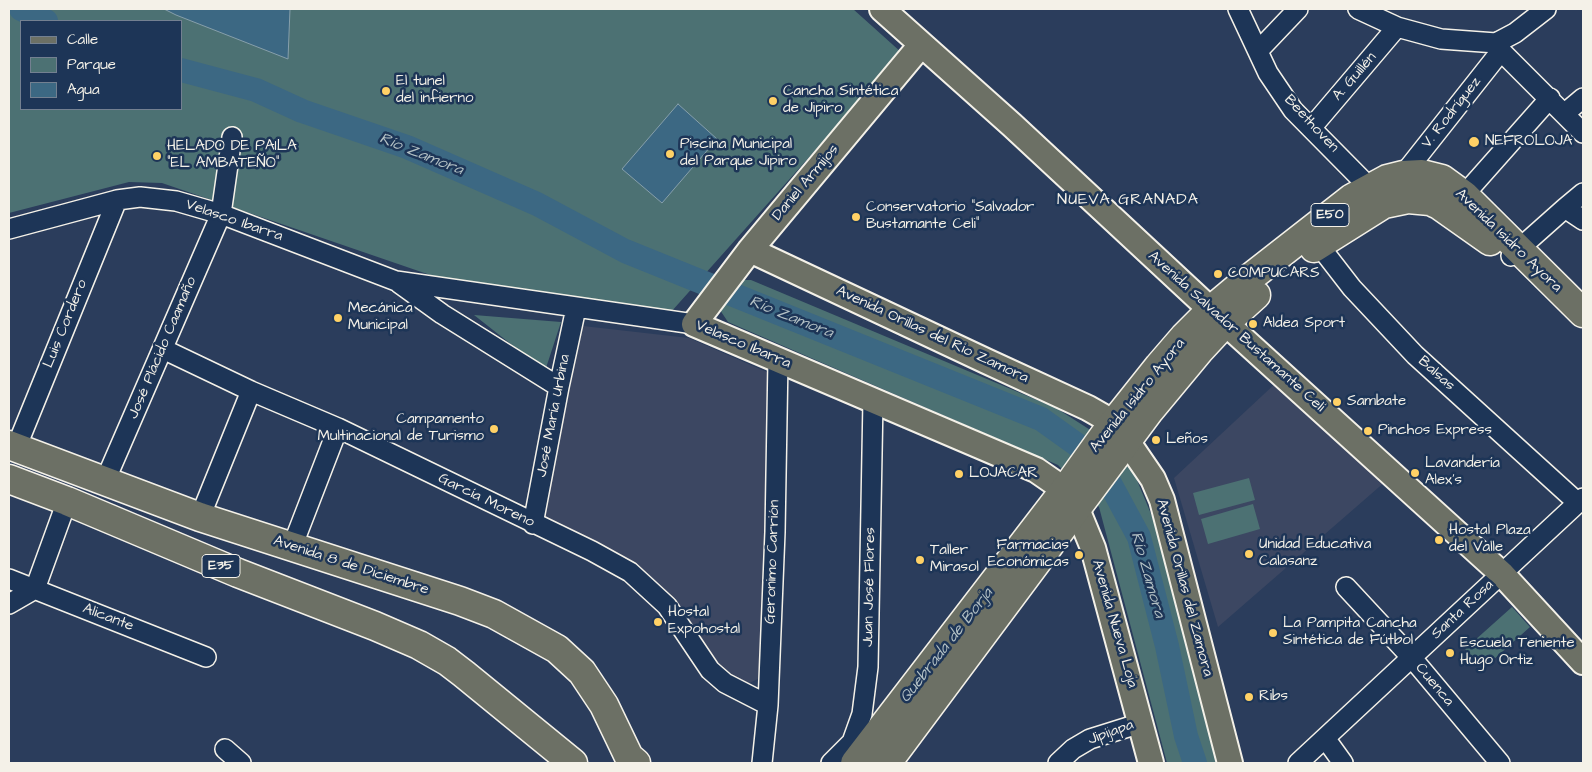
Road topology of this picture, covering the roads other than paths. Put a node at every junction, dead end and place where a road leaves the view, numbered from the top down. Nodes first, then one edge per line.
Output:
1 (882, 9) edge
2 (1238, 9) edge
3 (1298, 9) edge
4 (1358, 9) edge
5 (1546, 9) edge
6 (1397, 28) junction
7 (922, 45) junction
8 (1499, 47) junction
9 (1258, 51) junction
10 (1550, 98) junction
11 (1583, 98) edge
12 (1564, 114) junction
13 (1312, 127) junction
14 (1583, 133) edge
15 (232, 137) dead end
16 (1403, 175) junction
17 (1583, 193) edge
18 (1464, 195) junction
19 (1377, 196) junction
20 (117, 200) junction
21 (1565, 208) junction
22 (221, 214) junction
23 (1583, 220) edge
24 (9, 229) edge
25 (1313, 238) junction
26 (750, 250) junction
27 (1515, 253) junction
28 (396, 281) junction
29 (1578, 307) edge
30 (576, 308) junction
31 (701, 315) junction
32 (1218, 316) junction
33 (163, 350) junction
34 (778, 360) junction
35 (558, 387) junction
36 (251, 391) junction
37 (873, 400) junction
38 (338, 428) junction
39 (1117, 436) junction
40 (12, 447) edge
41 (9, 479) edge
42 (105, 481) junction
43 (1074, 495) junction
44 (66, 501) junction
45 (1581, 501) edge
46 (200, 517) junction
47 (533, 524) junction
48 (292, 547) junction
49 (1502, 574) junction
50 (9, 579) edge
51 (1346, 587) dead end
52 (35, 590) junction
53 (9, 604) edge
54 (206, 657) dead end
55 (1412, 658) junction
56 (948, 661) junction
57 (1583, 662) edge
58 (768, 705) junction
59 (1141, 722) junction
60 (1325, 738) junction
61 (224, 749) dead end
62 (241, 763) edge
63 (573, 763) edge
64 (636, 763) edge
65 (762, 763) edge
66 (831, 763) edge
67 (855, 763) edge
68 (887, 763) edge
69 (1058, 763) edge
70 (1152, 763) edge
71 (1230, 763) edge
72 (1298, 763) edge
73 (1342, 763) edge
74 (1500, 763) edge

1 - 7 main road, Avenida Salvador Bustamante Celi
2 - 9 street, Beethoven
3 - 9 street
4 - 6 street
5 - 8 street
6 - 8 street
6 - 13 street, A. Guillén
7 - 26 main road, Daniel Armijos
7 - 32 main road, Avenida Salvador Bustamante Celi
8 - 10 street
8 - 16 street, V. Rodríguez
9 - 13 street, Beethoven
10 - 12 street
10 - 18 street
11 - 12 street
12 - 14 street
13 - 19 street, Beethoven
15 - 22 street, José Plácido Caamaño
16 - 18 highway, Avenida Isidro Ayora / E50
16 - 19 highway, Avenida Isidro Ayora / E50
17 - 21 street
18 - 27 highway, Avenida Isidro Ayora / E50
19 - 25 highway, Avenida Isidro Ayora / E50
19 - 27 highway, Avenida Isidro Ayora / E50
20 - 22 street, Velasco Ibarra
20 - 24 street, Velasco Ibarra
20 - 40 street, Luis Cordero
21 - 23 street
21 - 27 street
22 - 28 street, Velasco Ibarra
22 - 33 street, José Plácido Caamaño
25 - 32 highway, Avenida Isidro Ayora / E50
25 - 45 street, Balsas
26 - 31 main road, Daniel Armijos
26 - 39 main road, Avenida Orillas del Rio Zamora
27 - 29 highway, Avenida Isidro Ayora / E50
28 - 30 street, Velasco Ibarra
28 - 35 street, Velasco Ibarra
30 - 31 street, Velasco Ibarra
30 - 35 street, José María Urbina
31 - 34 main road, Velasco Ibarra
32 - 39 highway, Avenida Isidro Ayora / E50
32 - 49 main road, Avenida Salvador Bustamante Celi
33 - 36 street, García Moreno
33 - 42 street, José Plácido Caamaño
34 - 37 main road, Velasco Ibarra
34 - 58 street, Geronimo Carrión
35 - 47 street, José María Urbina
36 - 38 street, García Moreno
36 - 46 street
37 - 43 main road, Velasco Ibarra
37 - 66 street, Juan José Flores
38 - 47 street, García Moreno
38 - 48 street
39 - 43 highway, Avenida Isidro Ayora / E50
39 - 71 main road, Avenida Orillas del Zamora
40 - 42 highway, Avenida 8 de Diciembre
41 - 44 highway, E35
42 - 46 highway, Avenida 8 de Diciembre
43 - 56 highway, Avenida Isidro Ayora / E50
43 - 59 main road, Avenida Nueva Loja
44 - 52 street
44 - 63 highway, E35
45 - 49 street, Santa Rosa
46 - 48 highway, Avenida 8 de Diciembre
47 - 58 street, García Moreno
48 - 64 highway, Avenida 8 de Diciembre
49 - 55 street, Santa Rosa
49 - 57 main road, Avenida Salvador Bustamante Celi
50 - 52 street, Alicante
51 - 55 street, Cuenca
52 - 53 street
52 - 54 street, Alicante
55 - 60 street, Santa Rosa
55 - 74 street, Cuenca
56 - 67 highway, Avenida Isidro Ayora / E50
56 - 68 highway, Avenida Isidro Ayora / E50
58 - 65 street, Geronimo Carrión
59 - 69 street, Jipijapa
59 - 70 main road, Avenida Nueva Loja
60 - 72 street, Santa Rosa
60 - 73 street
61 - 62 street

